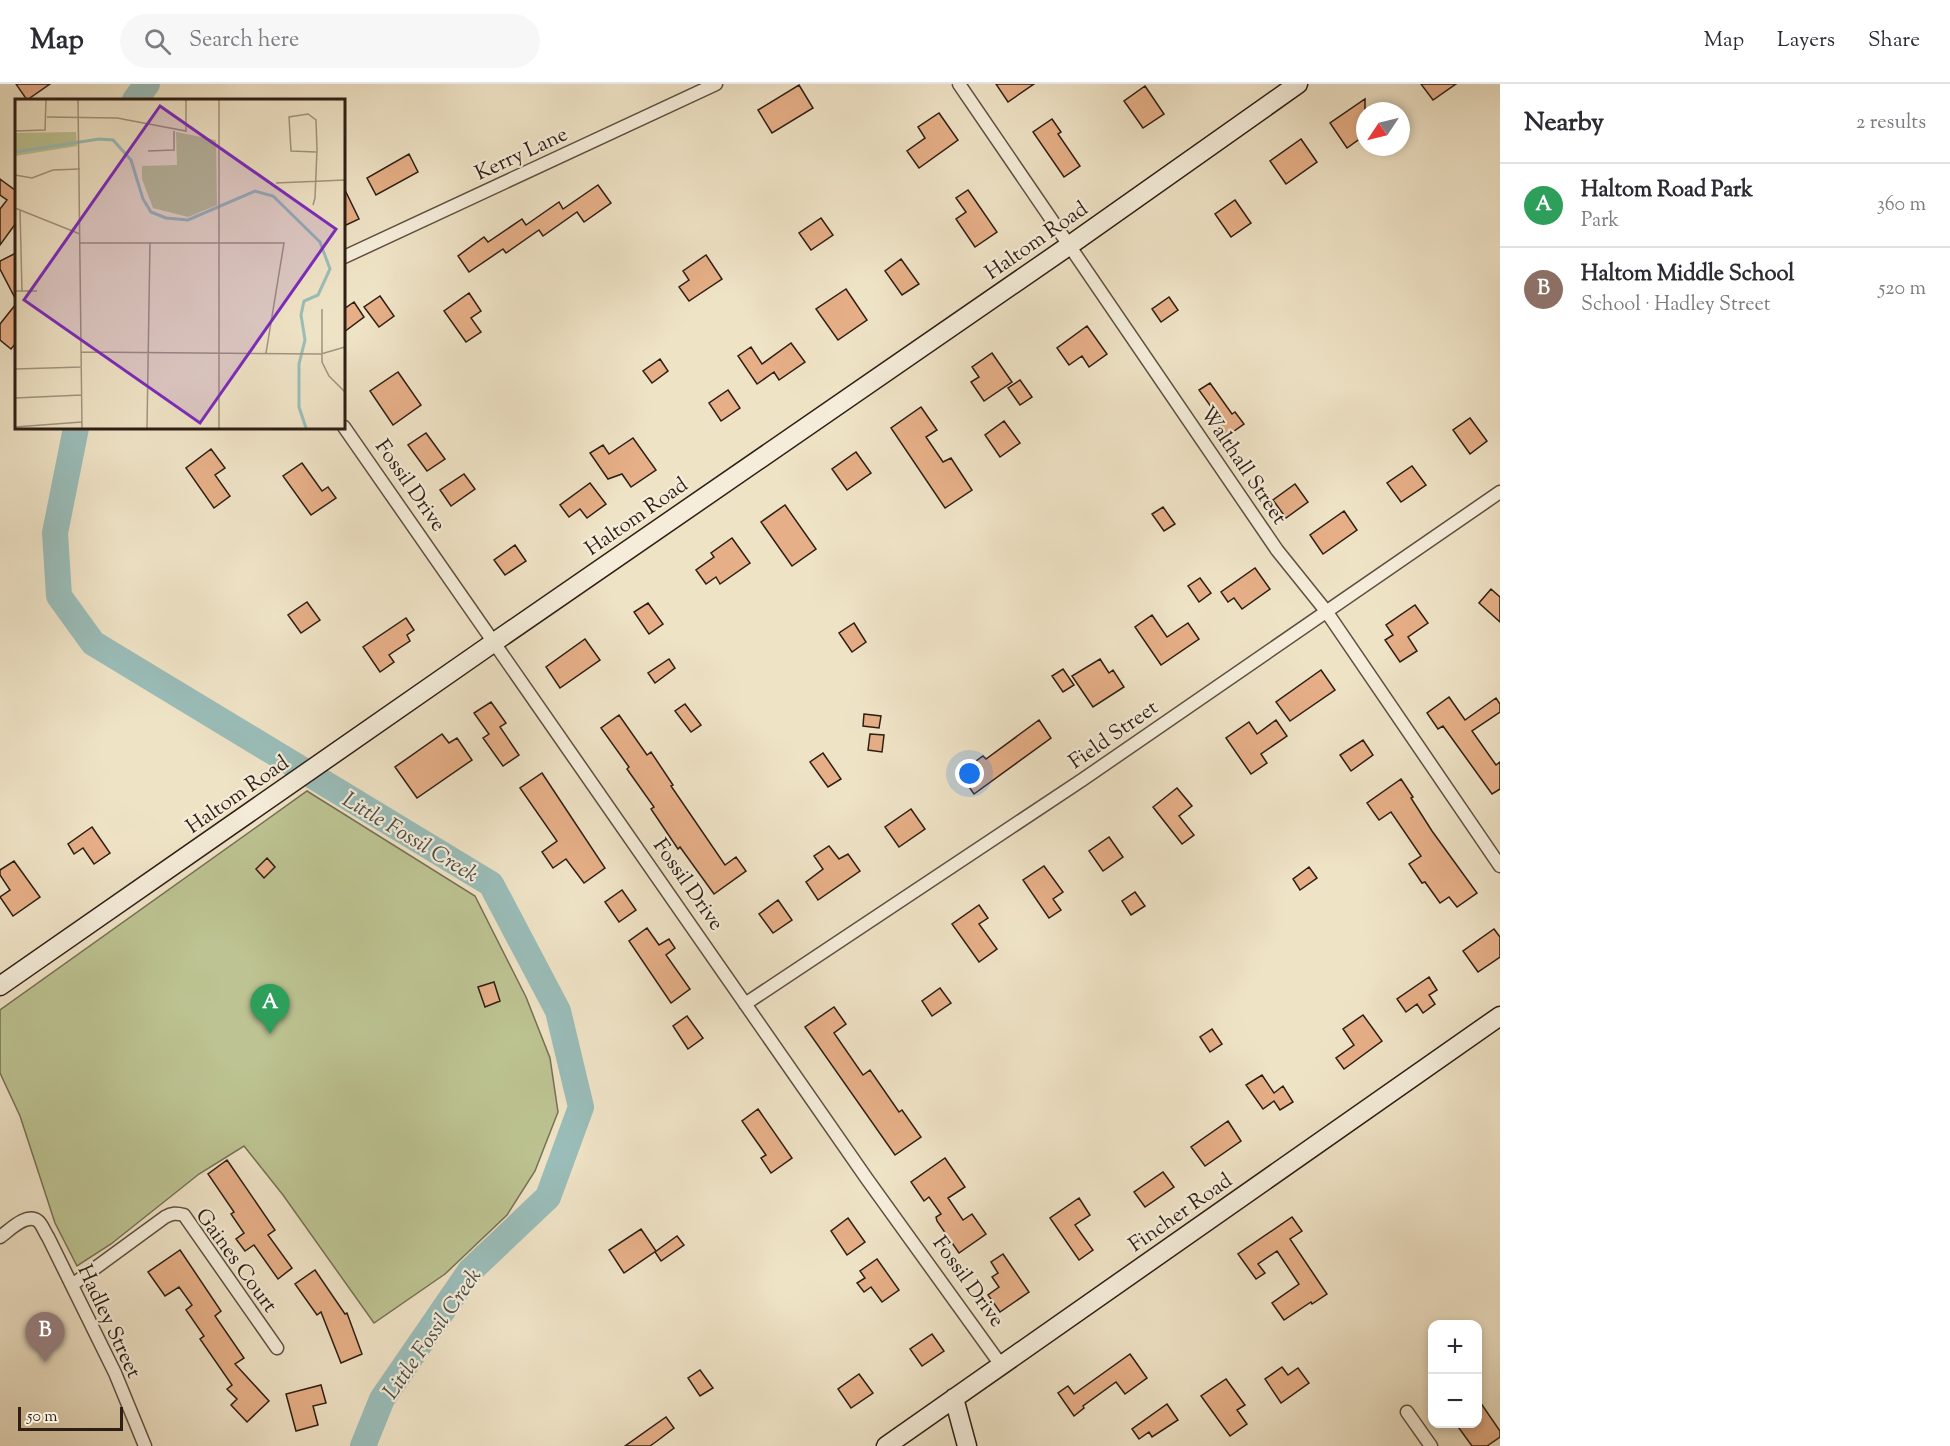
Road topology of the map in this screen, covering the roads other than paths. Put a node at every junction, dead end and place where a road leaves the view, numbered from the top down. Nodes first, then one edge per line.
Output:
1 (716, 84) edge
2 (959, 84) edge
3 (1298, 84) edge
4 (1070, 245) junction
5 (345, 257) edge
6 (345, 428) edge
7 (1500, 492) edge
8 (1326, 611) junction
9 (493, 643) junction
10 (1500, 866) edge
11 (0, 986) edge
12 (745, 1004) junction
13 (1500, 1016) edge
14 (0, 1237) edge
15 (72, 1285) junction
16 (277, 1348) dead end
17 (1001, 1365) junction
18 (954, 1398) junction
19 (1407, 1412) dead end
20 (145, 1446) edge
21 (886, 1446) edge
22 (967, 1446) edge
23 (1431, 1446) edge

1 - 5 street, Kerry Lane
2 - 4 street, Walthall Street
3 - 4 main road, Haltom Road
4 - 8 street, Walthall Street
4 - 9 main road, Haltom Road
6 - 9 street, Fossil Drive
7 - 8 street, Field Street
8 - 10 street, Walthall Street
8 - 12 street, Field Street
9 - 11 main road, Haltom Road
9 - 12 street, Fossil Drive
12 - 17 street, Fossil Drive
13 - 17 main road, Fincher Road
14 - 15 street, Hadley Street
15 - 16 street, Gaines Court
15 - 20 street, Hadley Street
17 - 18 main road, Fincher Road
18 - 21 main road, Fincher Road
18 - 22 main road
19 - 23 street

